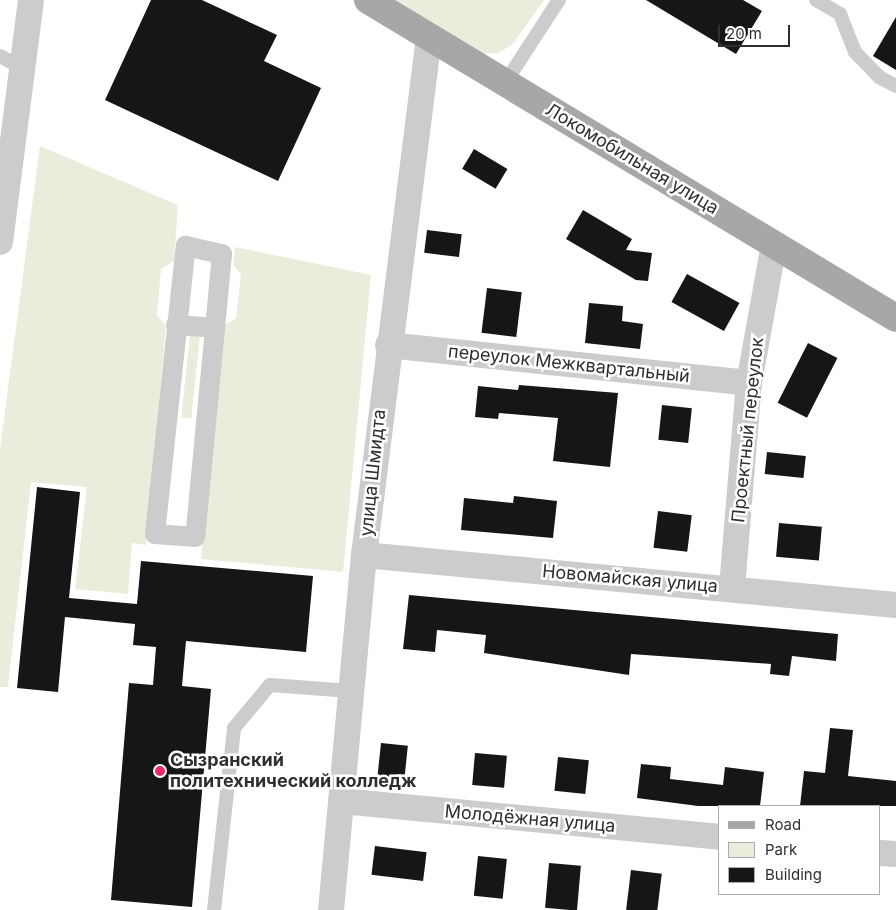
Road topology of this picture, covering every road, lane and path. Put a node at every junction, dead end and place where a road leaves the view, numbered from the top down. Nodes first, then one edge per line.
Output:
1 (31, 0) edge
2 (368, 0) edge
3 (559, 0) edge
4 (816, 0) edge
5 (429, 37) junction
6 (11, 62) edge
7 (505, 83) junction
8 (896, 86) edge
9 (6, 158) edge
10 (0, 242) edge
11 (774, 244) junction
12 (896, 318) edge
13 (176, 325) junction
14 (215, 328) junction
15 (388, 345) junction
16 (750, 383) junction
17 (364, 555) junction
18 (732, 588) junction
19 (896, 605) edge
20 (351, 692) junction
21 (341, 801) junction
22 (718, 837) edge
23 (881, 853) edge
24 (896, 854) edge
25 (214, 910) edge
26 (331, 910) edge

1 - 6 street
2 - 5 main road, Локомобильная улица
3 - 7 lane
4 - 8 lane
5 - 7 main road, Локомобильная улица
5 - 15 street, улица Шмидта
6 - 9 street
7 - 11 main road, Локомобильная улица
9 - 10 street
11 - 12 main road, Локомобильная улица
11 - 16 street, Проектный переулок
13 - 14 street
13 - 14 street
13 - 14 street
15 - 16 street, переулок Межквартальный
15 - 17 street, улица Шмидта
16 - 18 street, Проектный переулок
17 - 18 street, Новомайская улица
17 - 20 street, улица Шмидта
18 - 19 street, Новомайская улица
20 - 21 street, улица Шмидта
20 - 25 lane
21 - 22 street, Молодёжная улица
21 - 26 street, улица Шмидта
23 - 24 street

